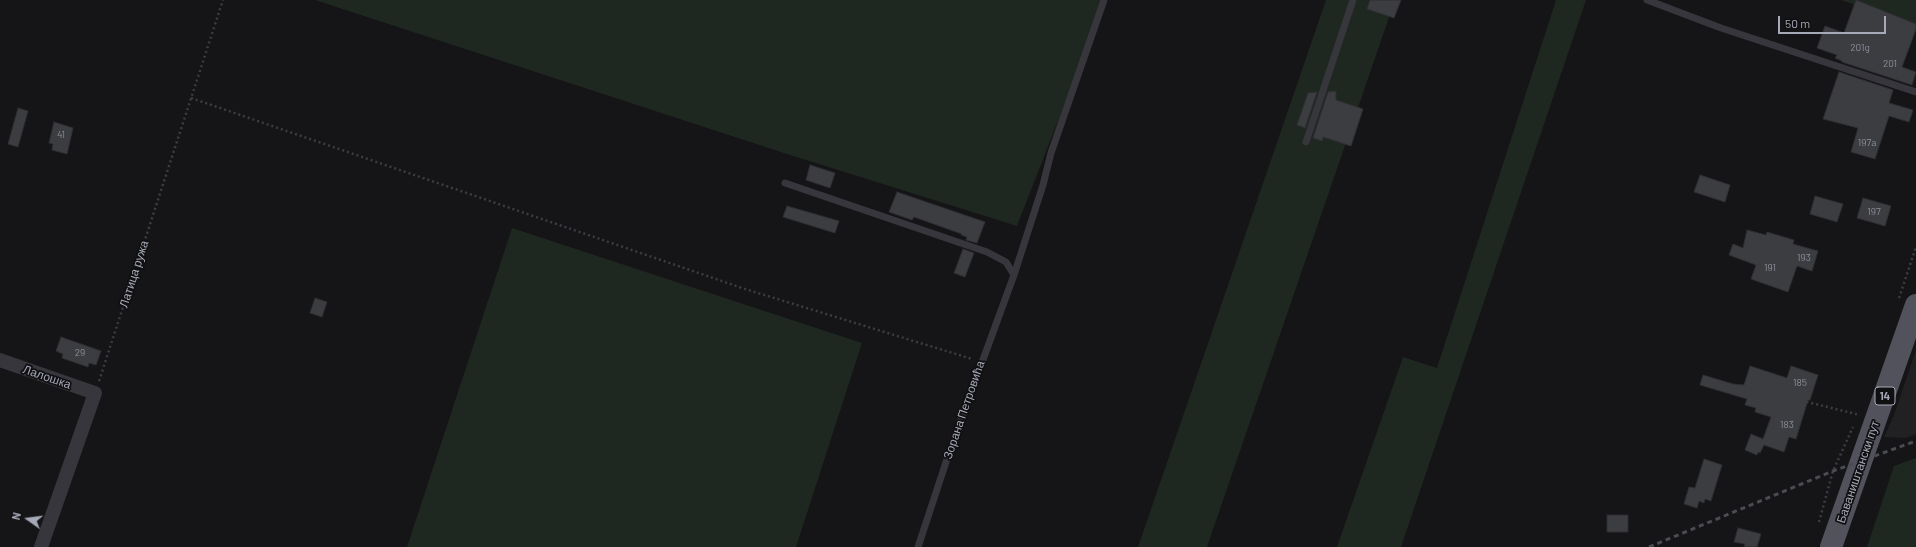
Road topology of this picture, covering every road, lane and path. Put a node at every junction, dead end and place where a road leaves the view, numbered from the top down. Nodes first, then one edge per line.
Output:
1 (223, 0) edge
2 (1104, 0) edge
3 (1353, 0) edge
4 (1647, 0) edge
5 (1916, 92) edge
6 (191, 98) junction
7 (1306, 142) dead end
8 (785, 183) dead end
9 (1014, 275) junction
10 (1916, 305) edge
11 (0, 360) edge
12 (981, 362) junction
13 (95, 393) junction
14 (1786, 397) dead end
15 (1877, 418) junction
16 (41, 547) edge
17 (918, 547) edge
18 (1831, 547) edge

1 - 6 path, Латица ружа
2 - 9 lane, Зорана Петровића
3 - 7 lane
4 - 5 lane
6 - 12 path
6 - 13 path, Латица ружа
8 - 9 lane
9 - 12 lane, Зорана Петровића
10 - 15 main road, Баваништански пут / 14
11 - 13 street, Лалошка
12 - 17 lane, Зорана Петровића
13 - 16 street
14 - 15 path
15 - 18 main road, Баваништански пут / 14

